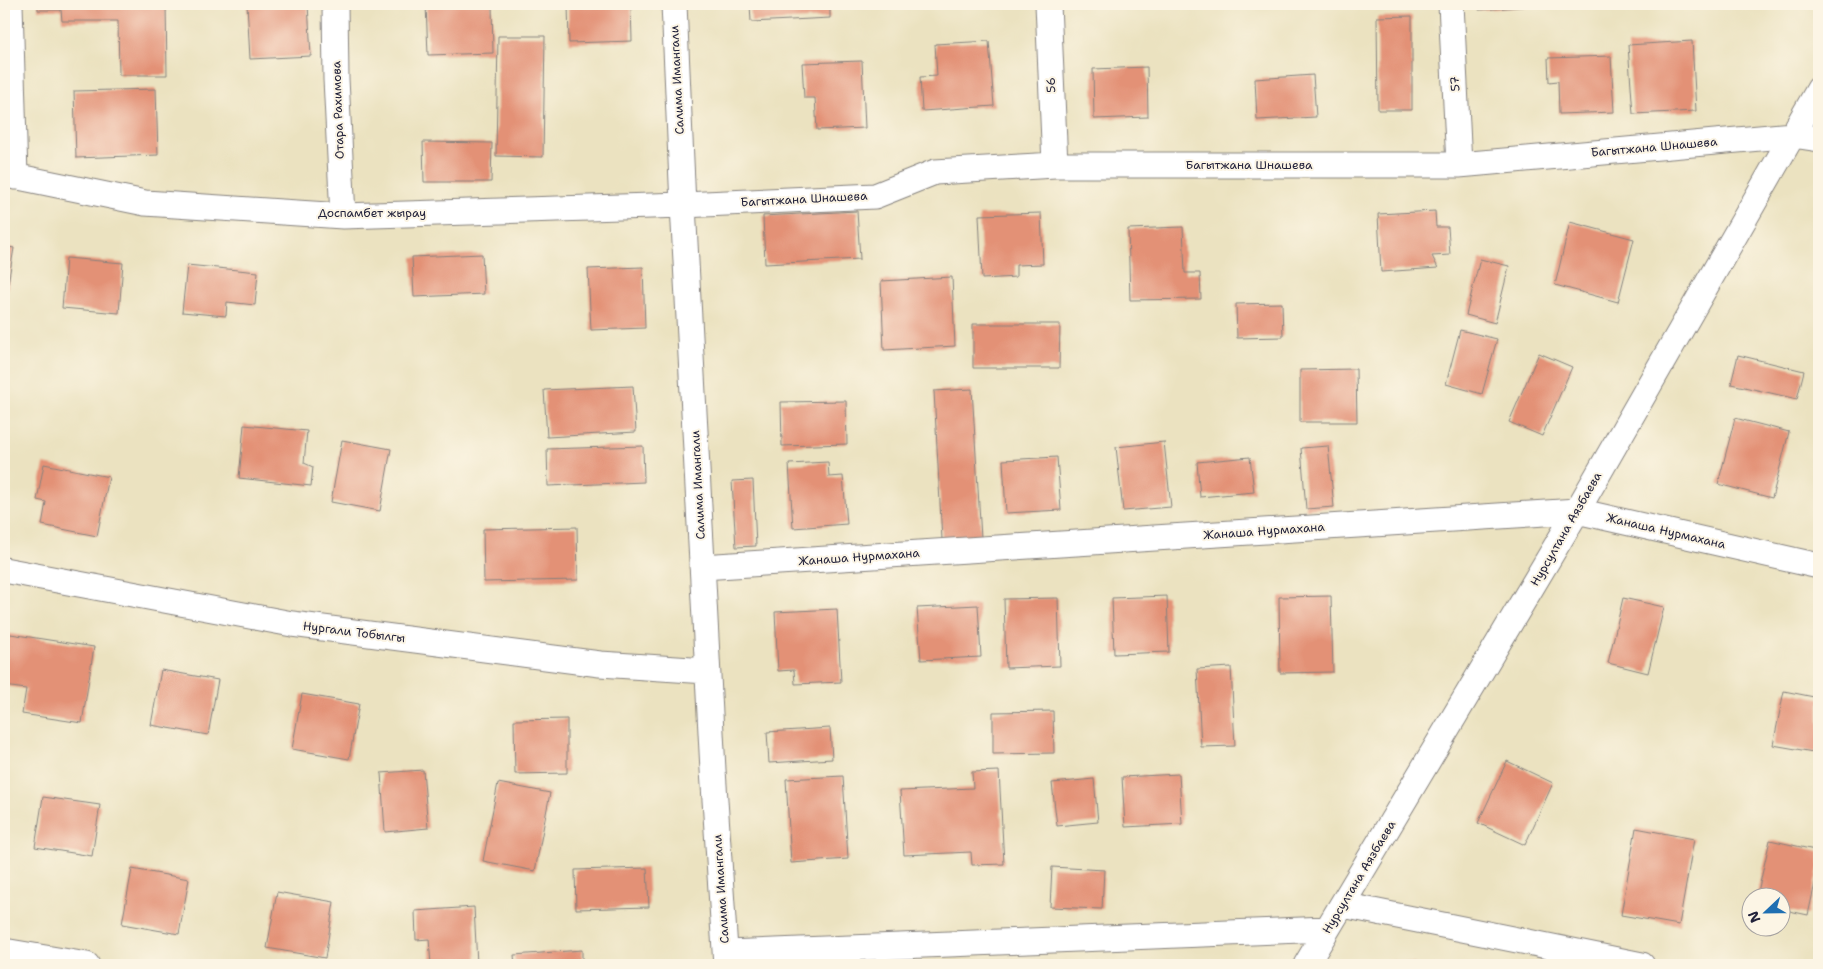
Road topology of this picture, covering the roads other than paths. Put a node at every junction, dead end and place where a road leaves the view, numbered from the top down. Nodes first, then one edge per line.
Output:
1 (10, 4) edge
2 (335, 4) edge
3 (674, 4) edge
4 (1048, 4) edge
5 (1451, 4) edge
6 (1819, 89) edge
7 (1793, 134) junction
8 (1819, 139) edge
9 (1055, 165) junction
10 (1459, 165) junction
11 (9, 175) edge
12 (683, 205) junction
13 (342, 216) junction
14 (1577, 511) junction
15 (1819, 566) edge
16 (702, 567) junction
17 (4, 570) edge
18 (708, 671) junction
19 (1343, 906) junction
20 (1326, 929) junction
21 (4, 951) edge
22 (726, 959) edge
23 (87, 965) edge
24 (1306, 965) edge
25 (1642, 965) edge

1 - 11 street
2 - 13 street, Отара Рахимова
3 - 12 street, Салима Имангали
4 - 9 street, 56
5 - 10 street, 57
6 - 7 street, Нурсултана Аязбаева
7 - 8 street, Багытжана Шнашева
7 - 10 street, Багытжана Шнашева
7 - 14 street, Нурсултана Аязбаева
9 - 10 street, Багытжана Шнашева
9 - 12 street, Багытжана Шнашева
11 - 13 street, Доспамбет жырау
12 - 13 street, Доспамбет жырау
12 - 16 street, Салима Имангали
14 - 15 street, Жанаша Нурмахана
14 - 16 street, Жанаша Нурмахана
14 - 19 street, Нурсултана Аязбаева
16 - 18 street, Салима Имангали
17 - 18 street, Нургали Тобылгы
18 - 22 street, Салима Имангали
19 - 20 street, Нурсултана Аязбаева
19 - 25 street
20 - 22 street
20 - 24 street, Нурсултана Аязбаева
21 - 23 street

